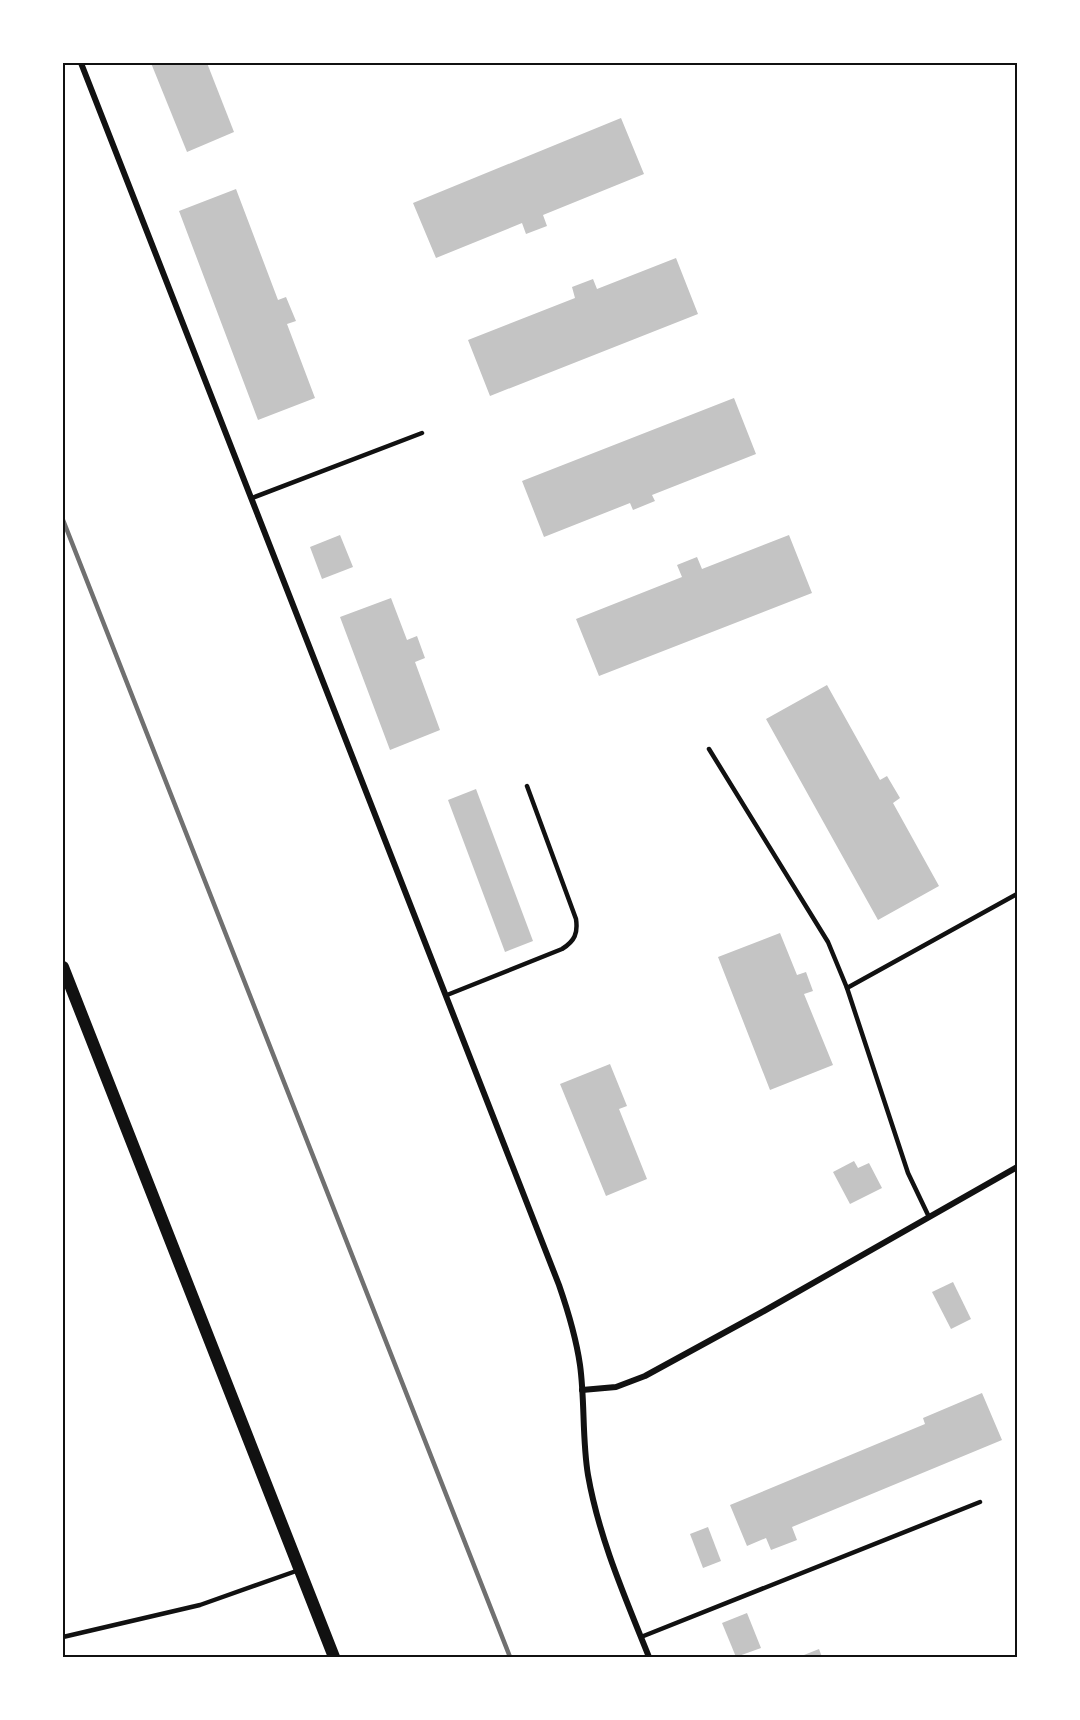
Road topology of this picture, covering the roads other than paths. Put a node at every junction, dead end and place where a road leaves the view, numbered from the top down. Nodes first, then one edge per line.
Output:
1 (81, 63) edge
2 (422, 433) dead end
3 (252, 498) junction
4 (709, 749) dead end
5 (527, 786) dead end
6 (1017, 894) edge
7 (63, 967) edge
8 (847, 988) junction
9 (447, 995) junction
10 (1017, 1167) edge
11 (929, 1217) junction
12 (582, 1390) junction
13 (980, 1502) dead end
14 (299, 1570) junction
15 (641, 1637) junction
16 (63, 1638) edge
17 (334, 1657) edge
18 (649, 1657) edge

1 - 3 street
2 - 3 lane
3 - 9 street
4 - 8 lane
5 - 9 lane
6 - 8 lane
7 - 14 main road
8 - 11 lane
9 - 12 street
10 - 11 street
11 - 12 street
12 - 15 street
13 - 15 lane
14 - 16 lane
14 - 17 main road
15 - 18 street

